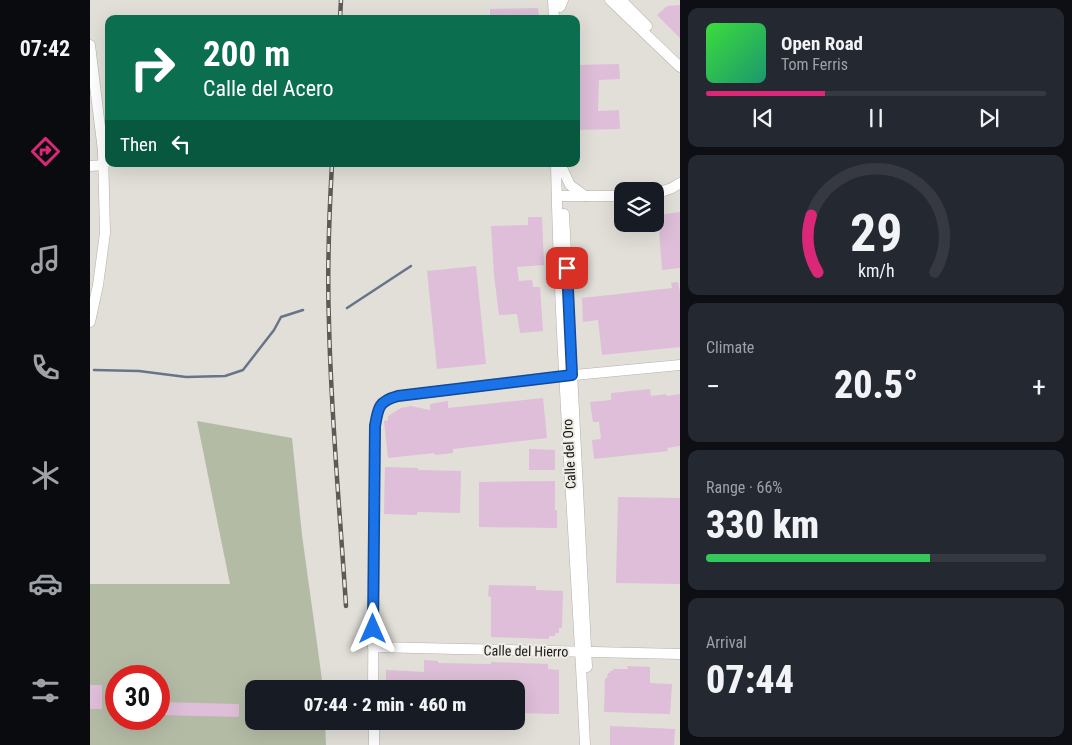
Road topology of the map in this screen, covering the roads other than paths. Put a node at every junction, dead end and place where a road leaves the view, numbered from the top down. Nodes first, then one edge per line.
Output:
1 (610, 0) edge
2 (621, 0) edge
3 (559, 2) edge
4 (555, 15) edge
5 (560, 15) edge
6 (90, 45) edge
7 (680, 58) edge
8 (680, 67) edge
9 (104, 165) junction
10 (90, 166) edge
11 (561, 167) edge
12 (561, 167) edge
13 (680, 183) edge
14 (664, 191) edge
15 (680, 191) edge
16 (586, 196) junction
17 (614, 196) edge
18 (664, 198) edge
19 (560, 199) junction
20 (614, 202) edge
21 (90, 322) edge
22 (680, 365) edge
23 (568, 376) junction
24 (373, 647) junction
25 (583, 652) junction
26 (680, 654) edge
27 (374, 680) edge
28 (374, 730) edge
29 (374, 745) edge
30 (585, 745) edge
31 (591, 745) edge

1 - 8 street
2 - 7 street
3 - 4 street
3 - 5 street
6 - 9 street
9 - 10 street
9 - 21 street
11 - 16 street
12 - 19 street, Calle del Oro
13 - 14 street
15 - 18 street
16 - 17 street
16 - 19 street
19 - 20 street
19 - 23 street, Calle del Oro
22 - 23 street
23 - 24 street
23 - 25 street, Calle del Oro
24 - 25 street, Calle del Hierro
24 - 27 street
25 - 26 street, Calle del Hierro
25 - 30 street, Calle del Oro
25 - 31 street, Calle del Oro
28 - 29 street

